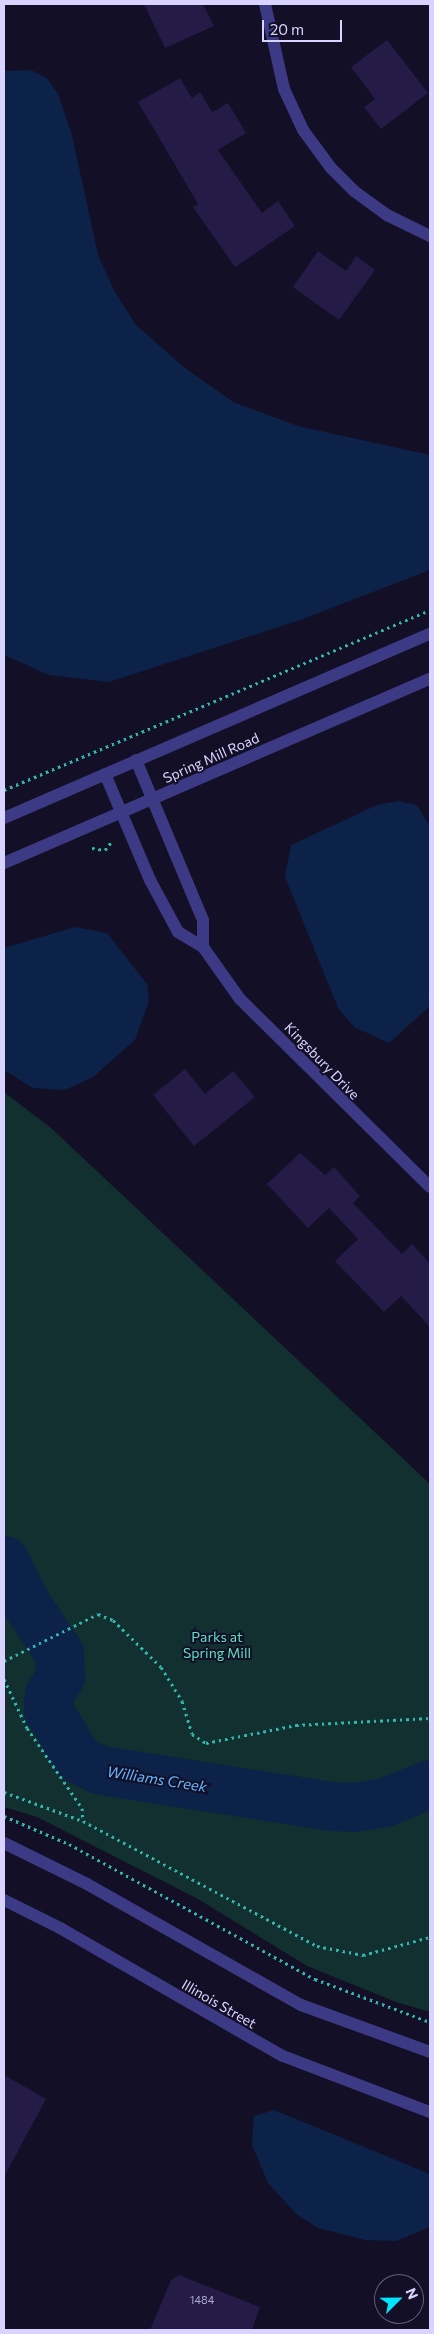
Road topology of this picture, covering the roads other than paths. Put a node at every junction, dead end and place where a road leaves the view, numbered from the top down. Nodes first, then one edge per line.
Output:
1 (265, 4) edge
2 (430, 236) edge
3 (430, 634) edge
4 (430, 679) edge
5 (136, 760) junction
6 (105, 774) junction
7 (153, 800) junction
8 (121, 814) junction
9 (4, 818) edge
10 (4, 863) edge
11 (203, 947) junction
12 (430, 1188) edge
13 (4, 1843) edge
14 (4, 1900) edge
15 (430, 2052) edge
16 (430, 2112) edge

1 - 2 street
3 - 5 street, Spring Mill Road
4 - 7 street, Spring Mill Road
5 - 6 street, Spring Mill Road
5 - 7 street
6 - 8 street, Kingsbury Drive
6 - 9 street, Spring Mill Road
7 - 8 street, Spring Mill Road
7 - 11 street
8 - 10 street, Spring Mill Road
8 - 11 street, Kingsbury Drive
11 - 12 street, Kingsbury Drive
13 - 15 street
14 - 16 street, Illinois Street

